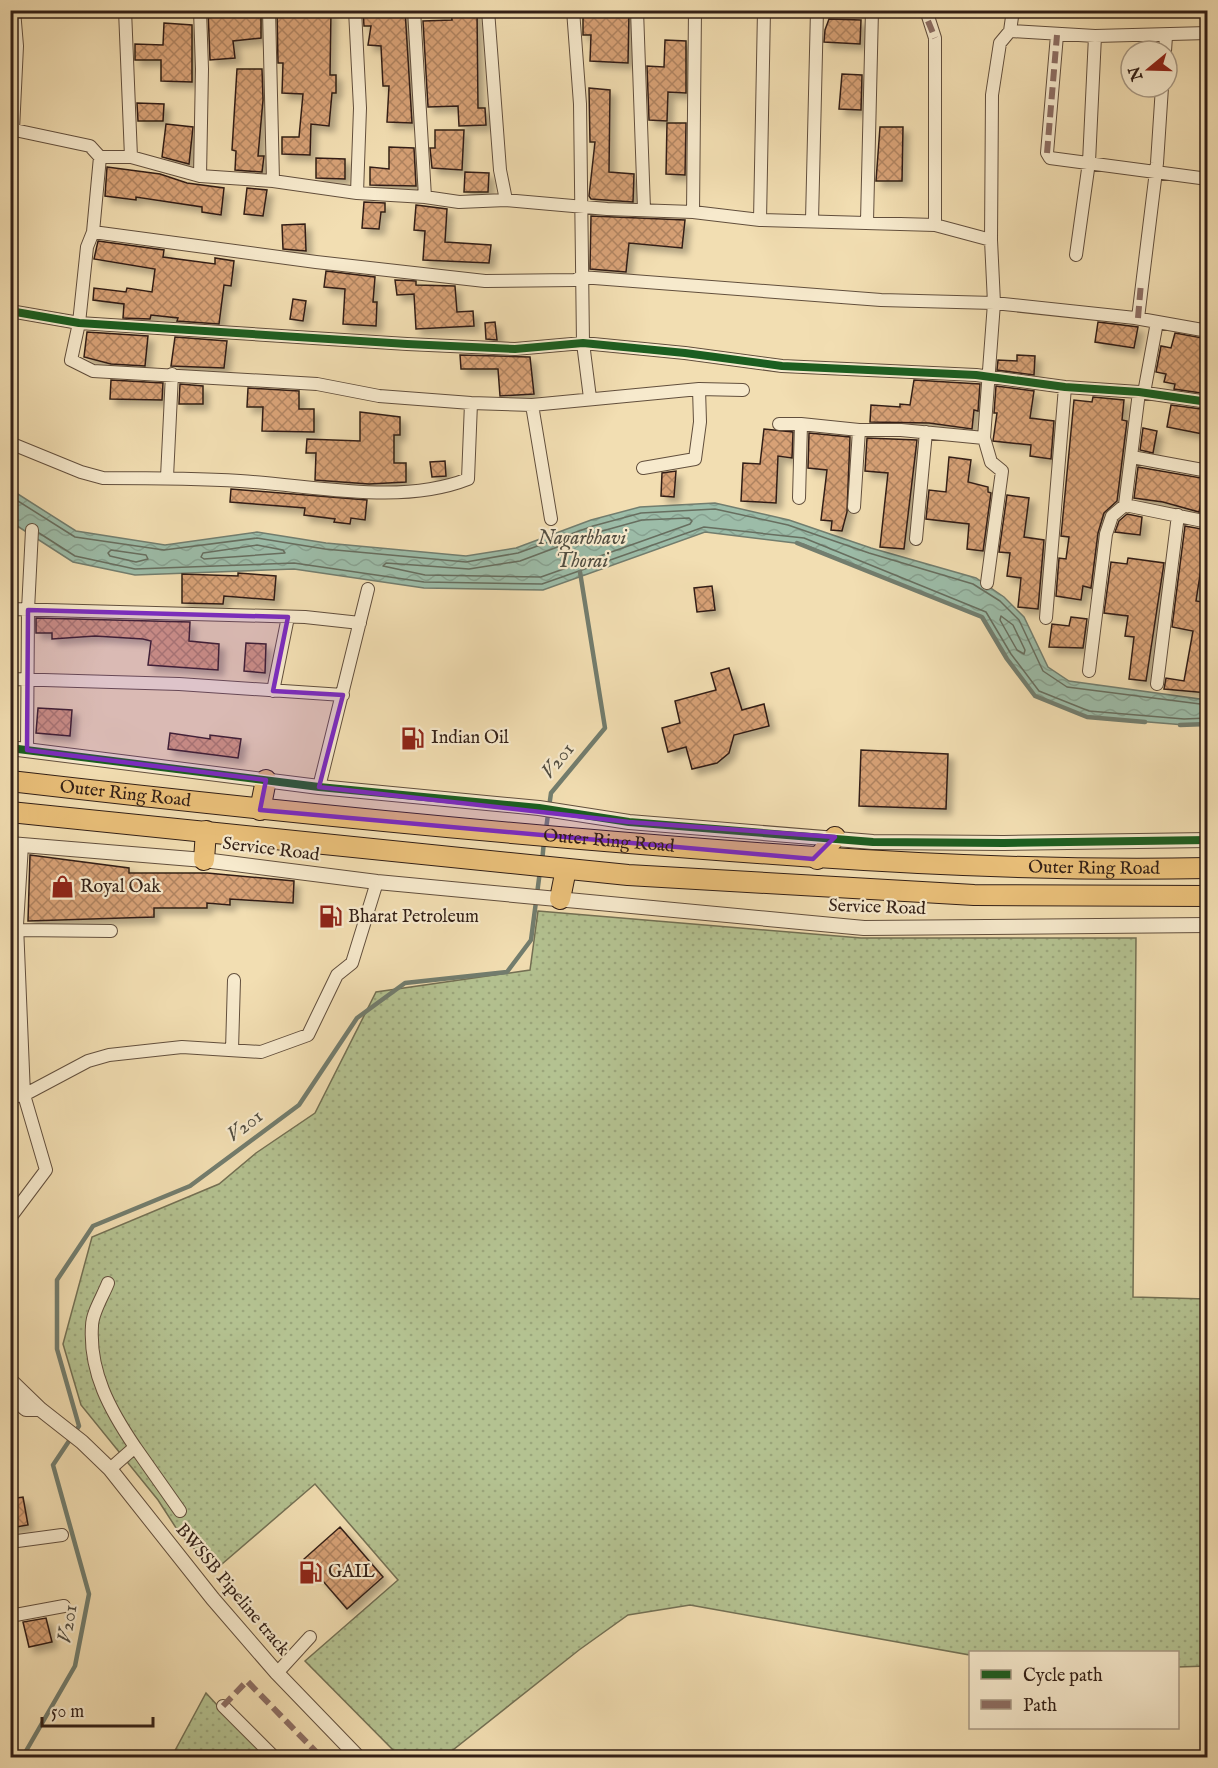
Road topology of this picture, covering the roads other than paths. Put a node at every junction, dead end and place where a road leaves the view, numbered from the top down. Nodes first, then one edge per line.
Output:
1 (14, 10) edge
2 (125, 10) edge
3 (200, 10) edge
4 (269, 10) edge
5 (355, 10) edge
6 (414, 10) edge
7 (488, 10) edge
8 (573, 10) edge
9 (637, 10) edge
10 (694, 10) edge
11 (764, 10) edge
12 (817, 10) edge
13 (872, 10) edge
14 (926, 10) edge
15 (1013, 10) edge
16 (1010, 31) junction
17 (1208, 33) edge
18 (1057, 35) junction
19 (1095, 36) junction
20 (1166, 36) junction
21 (1166, 39) edge
22 (1161, 99) edge
23 (12, 130) edge
24 (100, 157) junction
25 (131, 157) junction
26 (1089, 162) junction
27 (1156, 173) junction
28 (200, 176) junction
29 (1208, 179) edge
30 (273, 181) junction
31 (357, 193) junction
32 (425, 196) junction
33 (506, 200) junction
34 (583, 207) junction
35 (644, 209) junction
36 (693, 212) junction
37 (760, 220) junction
38 (812, 220) junction
39 (867, 221) junction
40 (935, 225) junction
41 (93, 232) junction
42 (991, 240) junction
43 (1076, 255) dead end
44 (581, 277) junction
45 (994, 303) junction
46 (10, 311) edge
47 (1138, 318) junction
48 (1157, 322) junction
49 (79, 323) junction
50 (1208, 331) edge
51 (583, 343) junction
52 (172, 374) junction
53 (989, 379) junction
54 (1065, 387) junction
55 (699, 389) junction
56 (743, 390) dead end
57 (1142, 392) junction
58 (590, 398) junction
59 (1208, 402) edge
60 (471, 403) junction
61 (532, 405) junction
62 (779, 424) dead end
63 (801, 424) junction
64 (859, 430) junction
65 (926, 432) junction
66 (984, 438) junction
67 (10, 443) edge
68 (1131, 457) junction
69 (643, 468) dead end
70 (1208, 471) edge
71 (167, 477) junction
72 (799, 498) dead end
73 (1125, 505) junction
74 (854, 507) dead end
75 (1178, 514) junction
76 (551, 519) dead end
77 (1208, 522) edge
78 (32, 530) dead end
79 (916, 539) dead end
80 (987, 583) dead end
81 (368, 589) dead end
82 (10, 609) edge
83 (28, 610) junction
84 (288, 617) junction
85 (1046, 618) dead end
86 (360, 623) junction
87 (1089, 671) dead end
88 (10, 679) edge
89 (28, 679) junction
90 (1156, 684) dead end
91 (273, 691) junction
92 (343, 696) junction
93 (10, 748) edge
94 (27, 750) junction
95 (266, 780) junction
96 (10, 781) edge
97 (319, 787) junction
98 (260, 810) junction
99 (10, 812) edge
100 (206, 831) junction
101 (835, 837) junction
102 (1208, 840) edge
103 (16, 845) edge
104 (204, 860) junction
105 (817, 860) junction
106 (549, 867) junction
107 (1208, 868) edge
108 (377, 882) junction
109 (1208, 896) edge
110 (554, 898) junction
111 (1208, 925) edge
112 (15, 927) edge
113 (111, 931) dead end
114 (234, 980) dead end
115 (15, 988) edge
116 (16, 1029) edge
117 (232, 1050) junction
118 (24, 1095) junction
119 (10, 1098) edge
120 (10, 1218) edge
121 (108, 1282) dead end
122 (10, 1380) edge
123 (10, 1395) edge
124 (40, 1409) junction
125 (135, 1447) junction
126 (110, 1469) junction
127 (180, 1511) dead end
128 (62, 1535) dead end
129 (10, 1542) edge
130 (64, 1606) dead end
131 (10, 1616) edge
132 (310, 1637) dead end
133 (278, 1673) junction
134 (224, 1706) dead end
135 (275, 1758) edge
136 (359, 1758) edge

1 - 23 street
2 - 25 street
3 - 28 street
4 - 30 street
5 - 31 street
6 - 32 street
7 - 33 street
8 - 34 street
9 - 35 street
10 - 36 street
11 - 37 street
12 - 38 street
13 - 39 street
14 - 40 street
15 - 16 street
16 - 18 street
16 - 42 street
17 - 20 street
18 - 19 street
18 - 26 street
19 - 20 street
19 - 26 street
20 - 21 street
22 - 27 street
23 - 24 street
24 - 25 street
24 - 41 street
25 - 28 street
26 - 27 street
26 - 43 street
27 - 29 street
27 - 47 street
28 - 30 street
30 - 31 street
31 - 32 street
32 - 33 street
33 - 34 street
34 - 35 street
34 - 44 street
35 - 36 street
36 - 37 street
37 - 38 street
38 - 39 street
39 - 40 street
40 - 42 street
41 - 44 street
41 - 49 street
42 - 45 street
44 - 45 street
44 - 51 street
45 - 47 street
45 - 53 street
46 - 49 street
47 - 48 street
48 - 50 street
48 - 57 street
49 - 51 street
49 - 52 street
51 - 53 street
51 - 58 street
52 - 60 street
52 - 71 street
53 - 54 street
53 - 66 street
54 - 57 street
54 - 85 street
55 - 56 street
55 - 58 street
55 - 69 street
57 - 59 street
57 - 68 street
58 - 61 street
60 - 61 street
60 - 71 street
61 - 76 street
62 - 63 street
63 - 64 street
63 - 72 street
64 - 65 street
64 - 74 street
65 - 66 street
65 - 79 street
66 - 80 street
67 - 71 street
68 - 70 street
68 - 73 street
73 - 75 street
73 - 87 street
75 - 77 street
75 - 90 street
78 - 83 street
81 - 86 street
82 - 83 street
83 - 84 street
83 - 89 street
84 - 86 street
84 - 91 street
86 - 92 street
88 - 89 street
89 - 91 street
89 - 94 street
91 - 92 street
92 - 97 street
93 - 94 street
94 - 95 street
95 - 97 street
95 - 98 highway
96 - 98 highway, Outer Ring Road
97 - 101 street
98 - 105 highway, Outer Ring Road
99 - 100 highway, Outer Ring Road
100 - 104 highway
100 - 106 highway, Outer Ring Road
101 - 102 street
101 - 105 highway
103 - 104 street, Service Road
103 - 112 street
104 - 108 street, Service Road
105 - 107 highway, Outer Ring Road
106 - 109 highway, Outer Ring Road
106 - 110 highway
108 - 110 street, Service Road
108 - 117 street
110 - 111 street, Service Road
112 - 113 street
112 - 115 street
114 - 117 street
115 - 116 street
116 - 118 street
117 - 118 street
118 - 119 street
118 - 120 street
121 - 125 street
122 - 124 street
123 - 124 street
124 - 126 street, BWSSB Pipeline track
125 - 126 street
125 - 127 street
126 - 133 street, BWSSB Pipeline track
128 - 129 street
130 - 131 street
132 - 133 street
133 - 136 street, BWSSB Pipeline track
134 - 135 street

